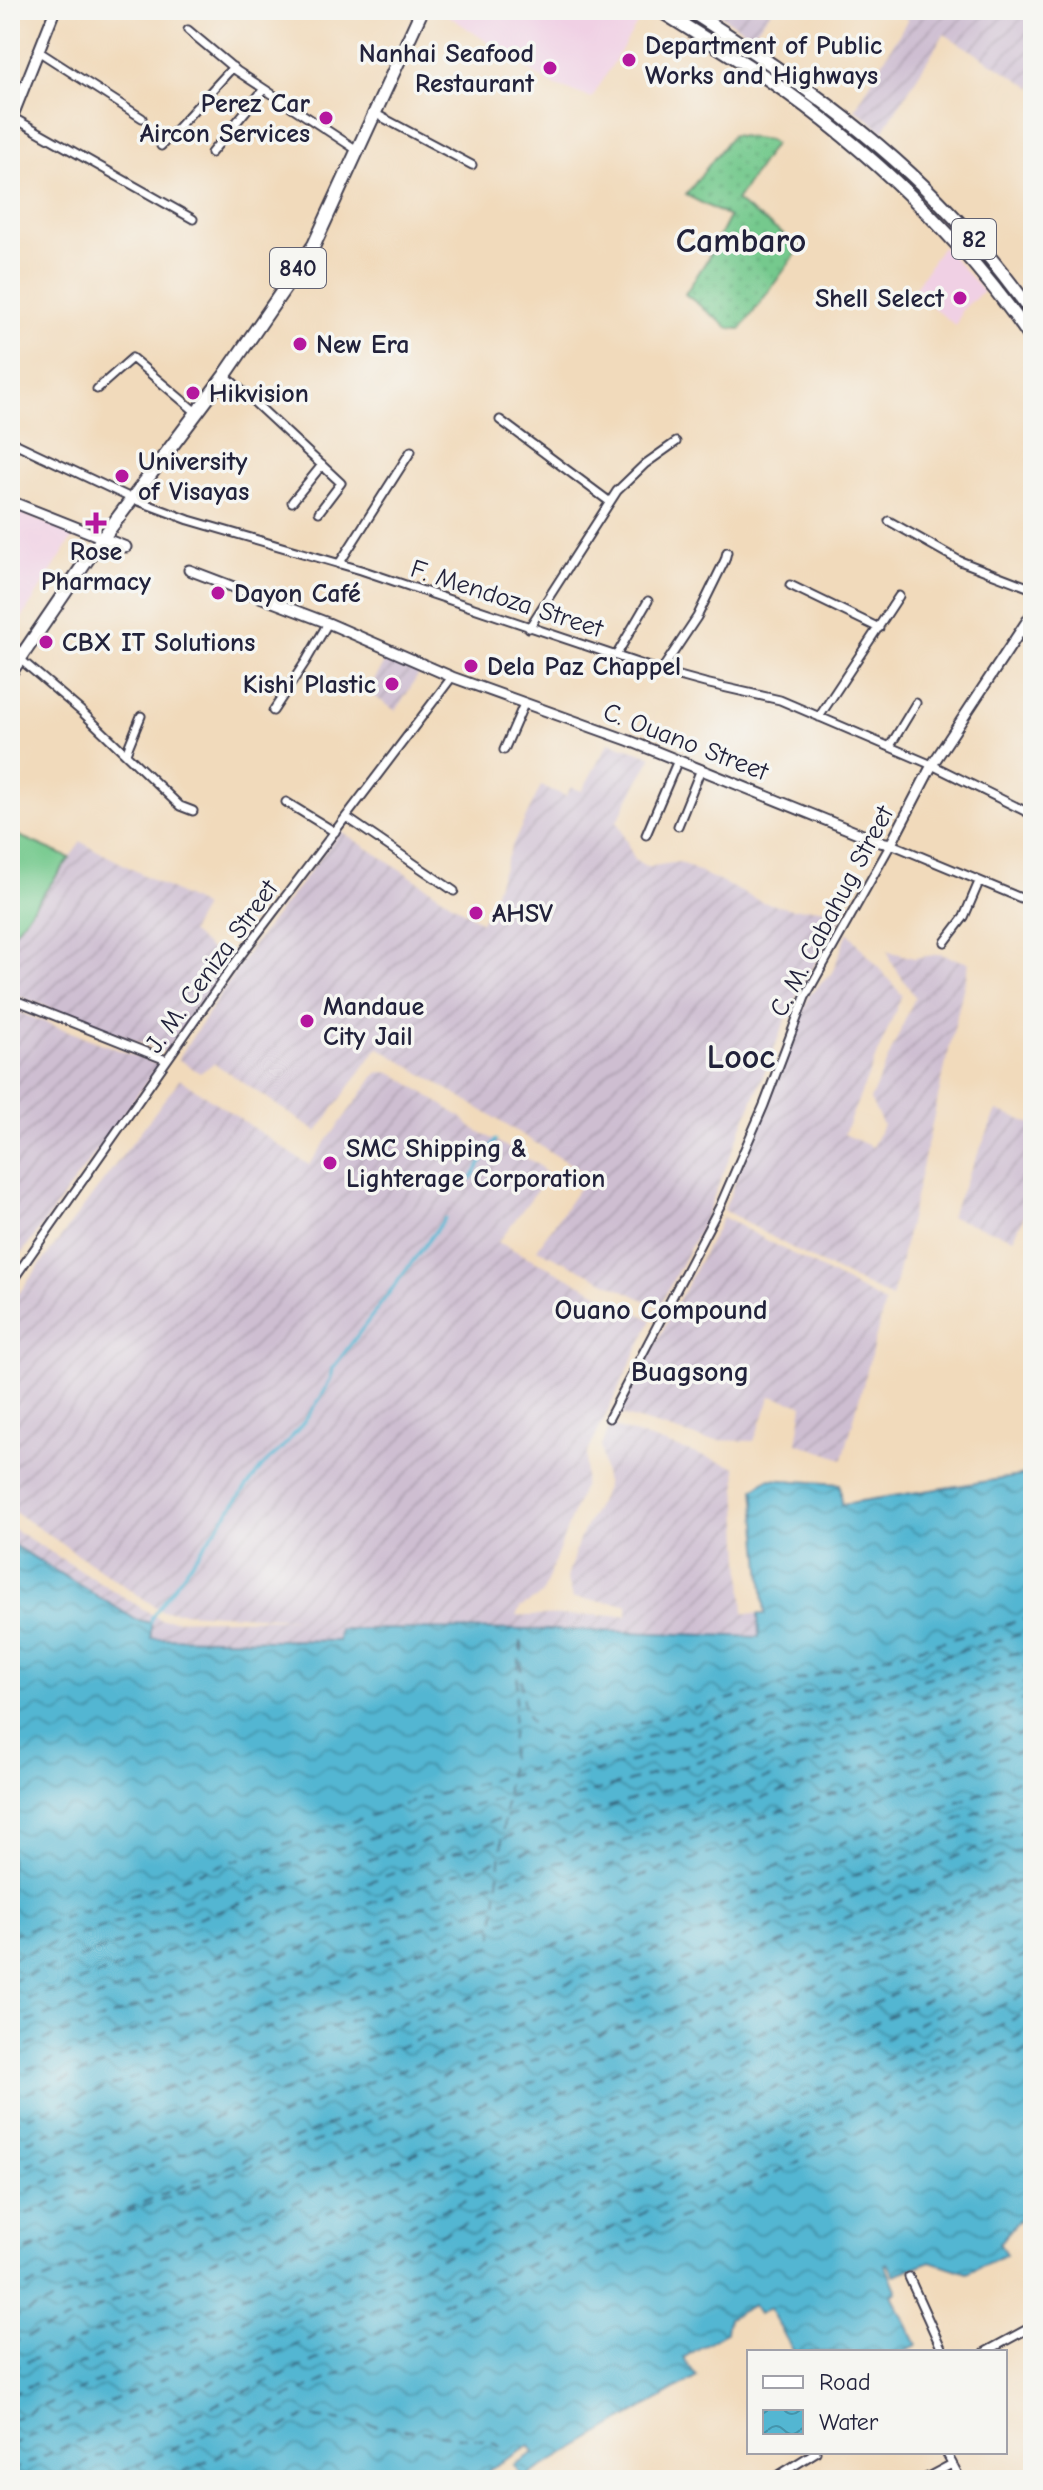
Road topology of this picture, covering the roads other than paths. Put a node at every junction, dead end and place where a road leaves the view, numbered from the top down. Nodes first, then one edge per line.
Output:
1 (55, 10) edge
2 (659, 10) edge
3 (689, 10) edge
4 (420, 11) edge
5 (711, 24) junction
6 (188, 30) dead end
7 (702, 37) junction
8 (38, 51) junction
9 (233, 67) junction
10 (264, 89) junction
11 (374, 113) junction
12 (142, 118) dead end
13 (11, 120) edge
14 (161, 146) dead end
15 (357, 150) junction
16 (211, 153) dead end
17 (472, 165) dead end
18 (193, 219) dead end
19 (1033, 314) edge
20 (1033, 341) edge
21 (225, 375) junction
22 (97, 389) dead end
23 (196, 412) junction
24 (500, 420) dead end
25 (10, 441) edge
26 (676, 442) dead end
27 (411, 451) dead end
28 (322, 465) junction
29 (133, 499) junction
30 (10, 501) edge
31 (610, 501) junction
32 (292, 502) dead end
33 (319, 512) dead end
34 (889, 521) dead end
35 (104, 537) junction
36 (126, 547) dead end
37 (727, 552) dead end
38 (339, 564) junction
39 (189, 570) dead end
40 (790, 585) dead end
41 (1033, 589) edge
42 (899, 596) dead end
43 (648, 601) dead end
44 (1033, 612) edge
45 (328, 623) junction
46 (529, 628) junction
47 (879, 628) junction
48 (617, 654) junction
49 (20, 659) junction
50 (661, 671) junction
51 (10, 673) edge
52 (452, 677) junction
53 (916, 703) dead end
54 (524, 704) junction
55 (273, 711) dead end
56 (141, 716) dead end
57 (819, 717) junction
58 (890, 746) junction
59 (504, 750) dead end
60 (126, 753) junction
61 (678, 760) junction
62 (932, 765) junction
63 (701, 769) junction
64 (286, 802) dead end
65 (193, 811) dead end
66 (1033, 815) edge
67 (346, 817) junction
68 (678, 826) dead end
69 (335, 832) junction
70 (646, 835) dead end
71 (891, 844) junction
72 (979, 882) junction
73 (454, 891) dead end
74 (1033, 903) edge
75 (945, 942) dead end
76 (10, 998) edge
77 (166, 1060) junction
78 (10, 1284) edge
79 (609, 1418) dead end
80 (909, 2277) dead end
81 (1033, 2326) edge
82 (942, 2350) edge
83 (989, 2350) edge
84 (813, 2454) edge
85 (947, 2454) edge
86 (952, 2464) junction
87 (771, 2480) edge
88 (922, 2480) edge
89 (961, 2480) edge

1 - 8 street
2 - 7 main road, 82
3 - 5 main road, 82
4 - 11 main road, 840
5 - 7 main road
5 - 19 main road, 82
6 - 9 street
7 - 20 main road, 82
8 - 12 street
8 - 13 street
9 - 10 street
9 - 14 street
10 - 15 street
10 - 16 street
11 - 15 main road, 840
11 - 17 street
13 - 18 street
15 - 21 main road, 840
21 - 23 main road, 840
21 - 28 street
22 - 23 street
23 - 29 main road, 840
24 - 31 street
25 - 29 street, F. Mendoza Street
26 - 31 street
27 - 38 street
28 - 32 street
28 - 33 street
29 - 35 main road, 840
29 - 38 street, F. Mendoza Street
30 - 35 street
31 - 46 street
34 - 41 street
35 - 36 street
35 - 49 main road, 840
37 - 50 street
38 - 46 street, F. Mendoza Street
39 - 45 street, C. Ouano Street
40 - 47 street
42 - 47 street
43 - 48 street
44 - 62 street, C. M. Cabahug Street
45 - 52 street, C. Ouano Street
45 - 55 street
46 - 48 street, F. Mendoza Street
47 - 57 street
48 - 50 street, F. Mendoza Street
49 - 51 main road, 840
49 - 60 street
50 - 57 street, F. Mendoza Street
52 - 54 street, C. Ouano Street
52 - 67 street, J. M. Ceniza Street
53 - 58 street
54 - 59 street
54 - 61 street, C. Ouano Street
56 - 60 street
57 - 58 street, F. Mendoza Street
58 - 62 street, F. Mendoza Street
60 - 65 street
61 - 63 street, C. Ouano Street
61 - 70 street
62 - 66 street, F. Mendoza Street
62 - 71 street, C. M. Cabahug Street
63 - 68 street
63 - 71 street, C. Ouano Street
64 - 69 street
67 - 69 street, J. M. Ceniza Street
67 - 73 street
69 - 77 street, J. M. Ceniza Street
71 - 72 street, C. Ouano Street
71 - 79 street, C. M. Cabahug Street
72 - 74 street, C. Ouano Street
72 - 75 street
76 - 77 street
77 - 78 street, J. M. Ceniza Street
80 - 82 street
81 - 83 street
84 - 87 street
85 - 86 street
86 - 88 street
86 - 89 street

